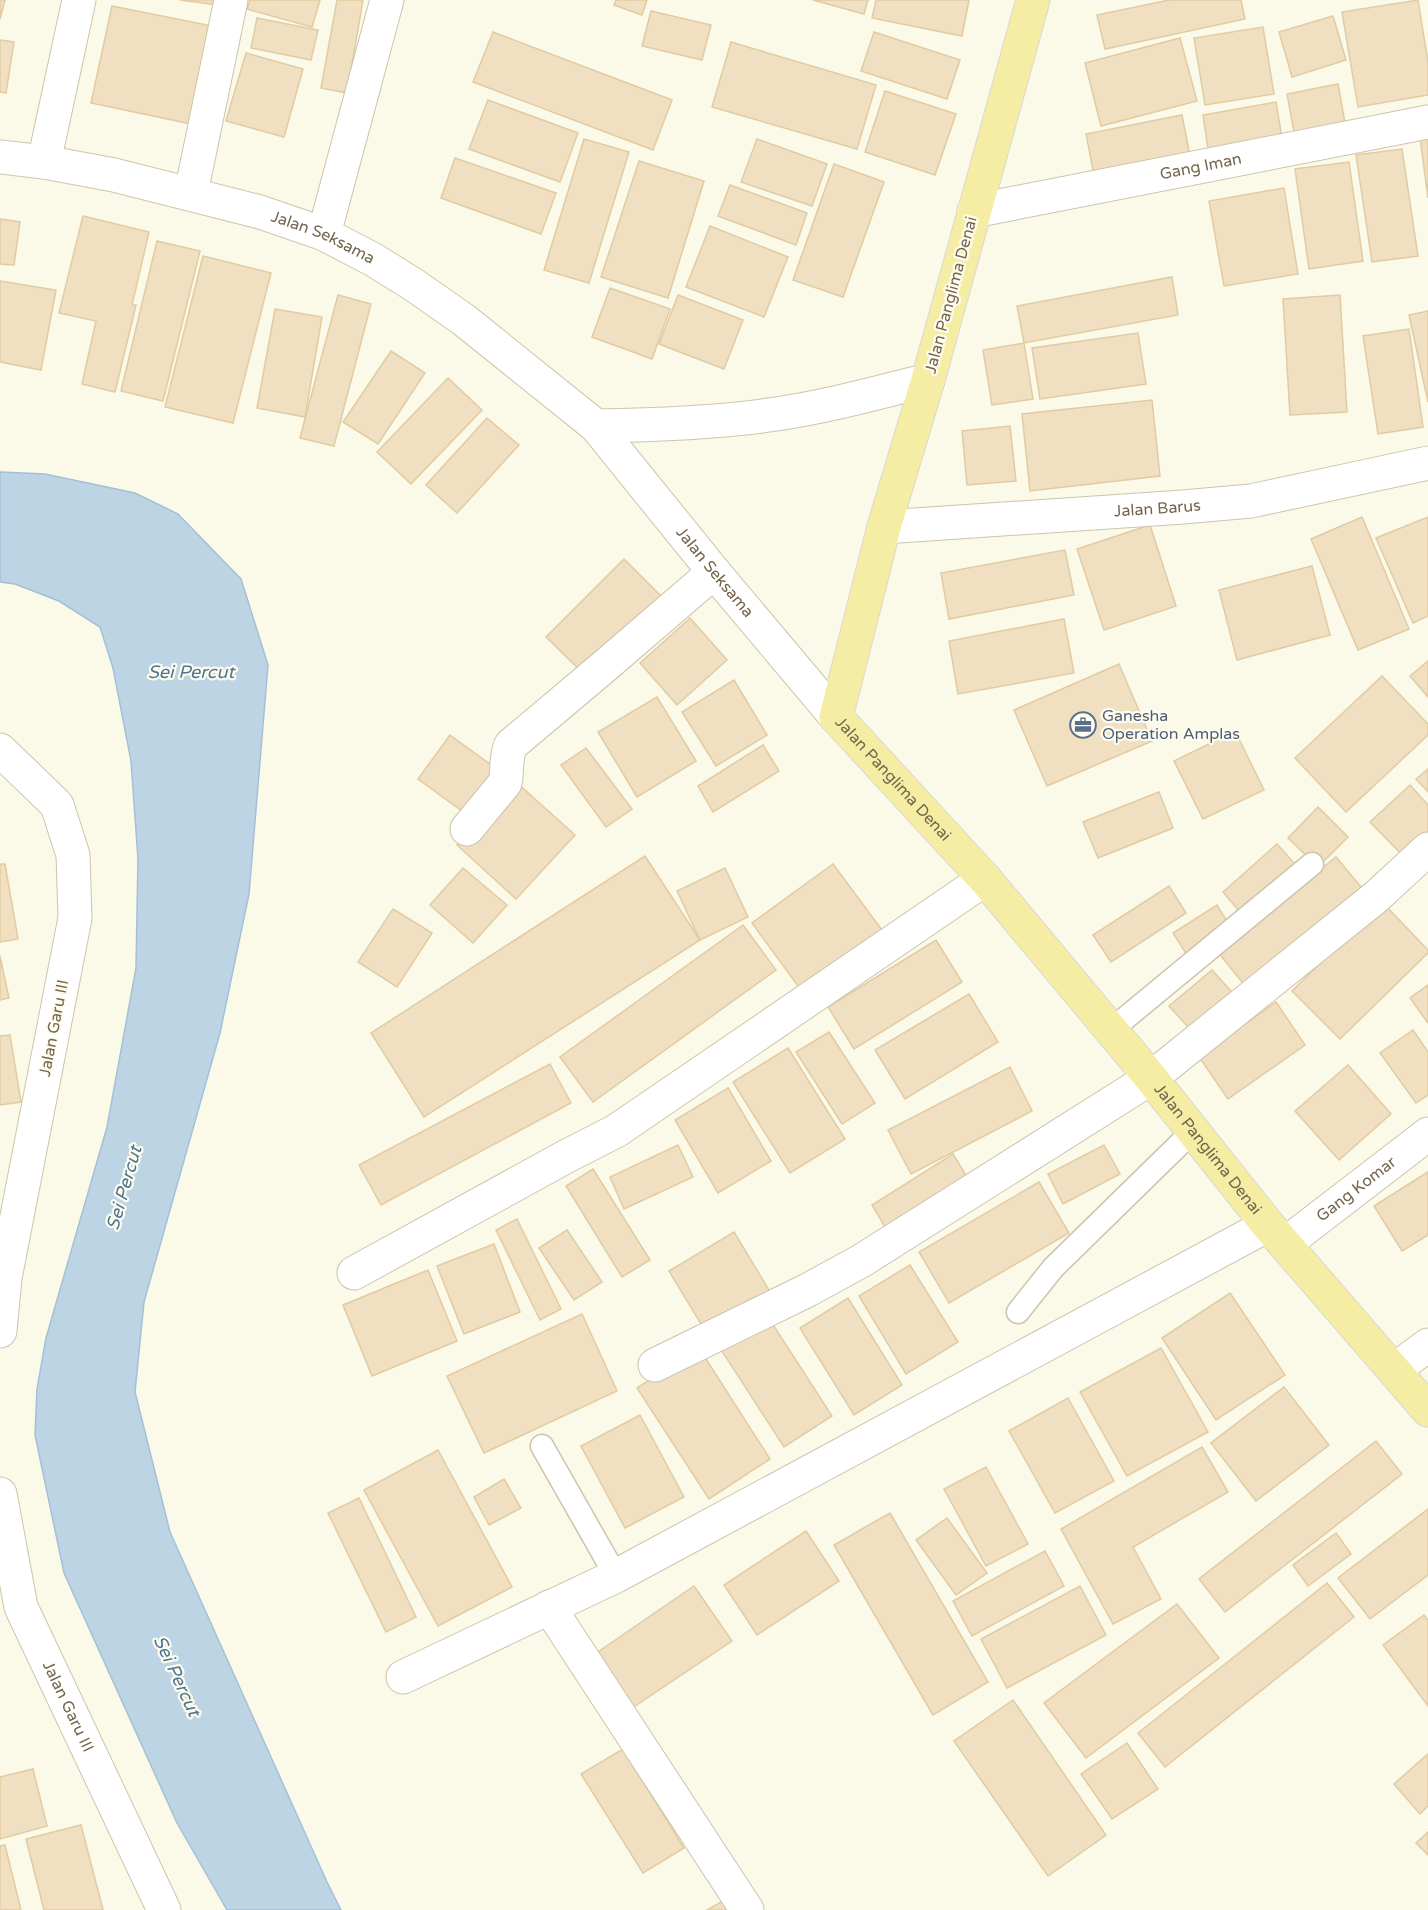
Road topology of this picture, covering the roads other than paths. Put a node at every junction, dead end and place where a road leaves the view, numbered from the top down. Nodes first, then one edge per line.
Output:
1 (79, 0) edge
2 (231, 0) edge
3 (387, 0) edge
4 (1032, 0) edge
5 (1428, 122) edge
6 (0, 157) edge
7 (44, 162) junction
8 (191, 193) junction
9 (974, 212) junction
10 (324, 234) junction
11 (928, 380) junction
12 (596, 426) junction
13 (1428, 463) edge
14 (884, 527) junction
15 (714, 572) junction
16 (836, 717) junction
17 (0, 750) edge
18 (467, 830) dead end
19 (1428, 849) edge
20 (1312, 864) dead end
21 (985, 879) junction
22 (1111, 1030) junction
23 (1151, 1078) junction
24 (1193, 1131) junction
25 (1428, 1134) edge
26 (1276, 1234) junction
27 (354, 1273) dead end
28 (1018, 1312) dead end
29 (0, 1331) edge
30 (1428, 1345) edge
31 (655, 1365) dead end
32 (1394, 1370) junction
33 (1428, 1410) edge
34 (542, 1446) dead end
35 (0, 1494) edge
36 (616, 1576) junction
37 (549, 1607) junction
38 (403, 1677) dead end
39 (164, 1910) edge
40 (747, 1910) edge

1 - 7 street
2 - 8 street
3 - 10 street
4 - 9 main road, Jalan Panglima Denai
5 - 9 street, Gang Iman
6 - 7 street, Jalan Seksama
7 - 8 street, Jalan Seksama
8 - 10 street, Jalan Seksama
9 - 11 main road, Jalan Panglima Denai
10 - 12 street, Jalan Seksama
11 - 12 street
11 - 14 main road, Jalan Panglima Denai
12 - 15 street, Jalan Seksama
13 - 14 street, Jalan Barus
14 - 16 main road, Jalan Panglima Denai
15 - 16 street, Jalan Seksama
15 - 18 street
16 - 21 main road, Jalan Panglima Denai
17 - 29 street, Jalan Garu III
19 - 23 street
20 - 22 lane
21 - 22 main road, Jalan Panglima Denai
21 - 27 street
22 - 23 main road, Jalan Panglima Denai
23 - 24 main road, Jalan Panglima Denai
23 - 31 street
24 - 26 main road, Jalan Panglima Denai
24 - 28 lane
25 - 26 street, Gang Komar
26 - 32 main road, Jalan Panglima Denai
26 - 36 street, Gang Komar
30 - 32 street
32 - 33 main road, Jalan Panglima Denai
34 - 36 lane
35 - 39 street, Jalan Garu III
36 - 37 street, Gang Komar
37 - 38 street, Gang Komar
37 - 40 street

